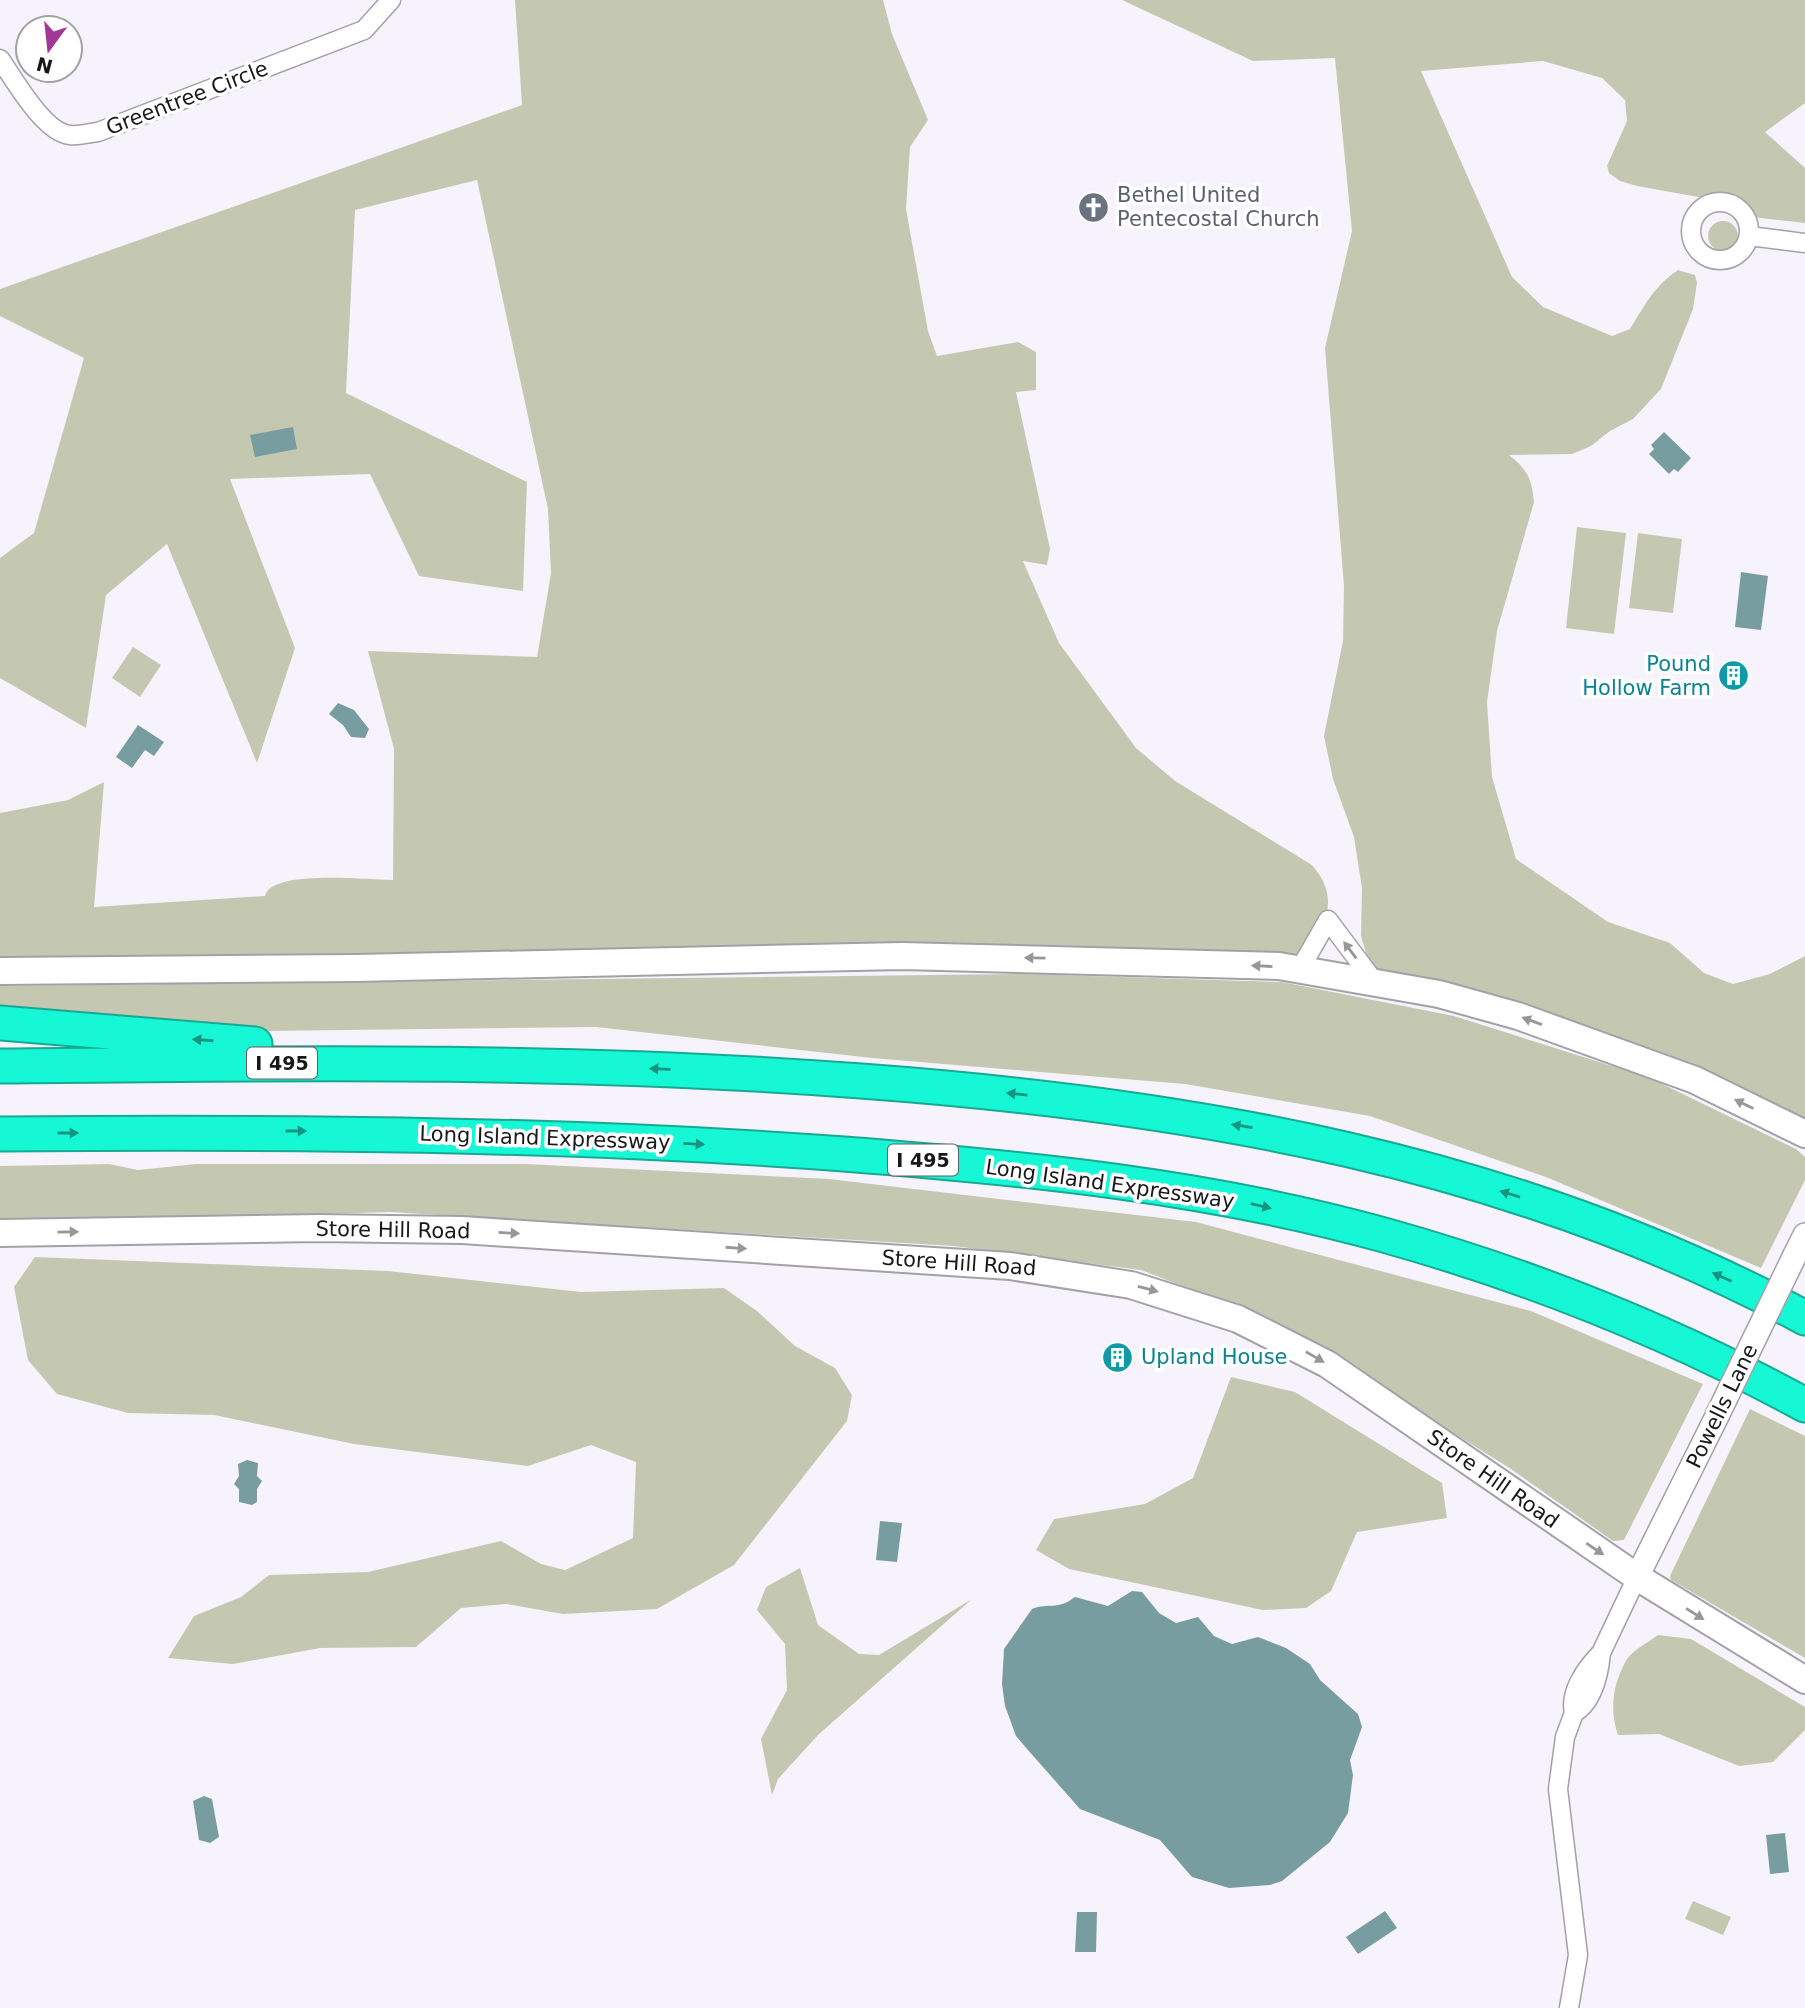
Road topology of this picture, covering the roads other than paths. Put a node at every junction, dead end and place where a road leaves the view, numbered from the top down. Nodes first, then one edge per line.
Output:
1 (391, 0) edge
2 (0, 59) edge
3 (1749, 236) dead end
4 (1805, 243) edge
5 (1300, 969) junction
6 (0, 971) edge
7 (1373, 980) junction
8 (0, 1023) edge
9 (565, 1065) junction
10 (0, 1066) edge
11 (0, 1134) edge
12 (1805, 1134) edge
13 (0, 1233) edge
14 (1800, 1245) edge
15 (1805, 1318) edge
16 (1805, 1405) edge
17 (1637, 1577) junction
18 (1805, 1680) edge
19 (1569, 2008) edge

1 - 2 street, Greentree Circle
3 - 4 street
5 -> 6 main road
5 - 7 main road
7 -> 5 street
12 -> 7 main road
9 -> 8 highway
9 - 10 highway, I 495
15 -> 9 highway, I 495
11 -> 16 highway, Long Island Expressway / I 495
13 -> 17 main road, Store Hill Road
14 - 17 street, Powells Lane, bridge
17 -> 18 main road, Store Hill Road
17 - 19 street

